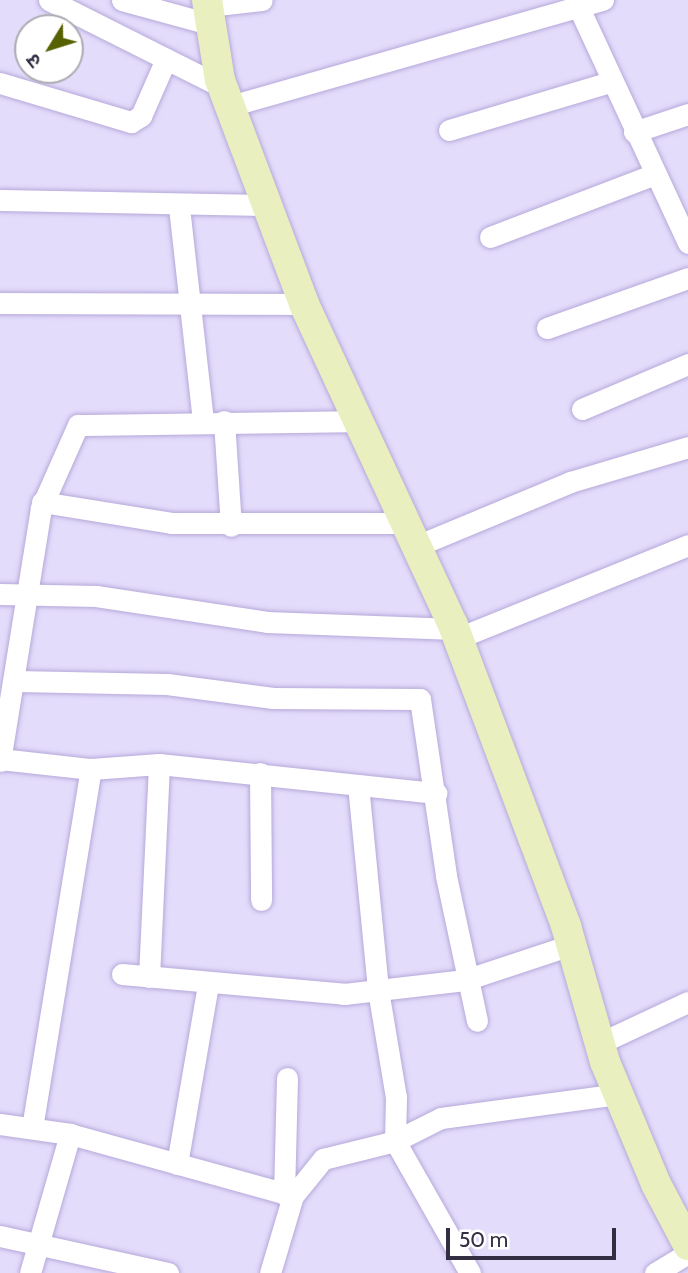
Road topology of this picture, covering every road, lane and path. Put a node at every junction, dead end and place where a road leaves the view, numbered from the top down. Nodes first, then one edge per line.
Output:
1 (49, 0) edge
2 (122, 0) edge
3 (262, 0) edge
4 (603, 0) edge
5 (579, 8) junction
6 (208, 10) edge
7 (166, 59) junction
8 (610, 82) junction
9 (0, 83) edge
10 (226, 96) junction
11 (688, 114) edge
12 (449, 130) dead end
13 (634, 132) junction
14 (654, 174) junction
15 (0, 200) edge
16 (267, 205) junction
17 (179, 207) junction
18 (686, 233) edge
19 (491, 237) dead end
20 (688, 278) edge
21 (0, 303) edge
22 (304, 304) junction
23 (188, 306) junction
24 (547, 328) dead end
25 (688, 365) edge
26 (582, 409) dead end
27 (203, 420) junction
28 (224, 421) junction
29 (355, 421) junction
30 (688, 447) edge
31 (43, 502) junction
32 (231, 526) junction
33 (414, 534) junction
34 (688, 545) edge
35 (0, 594) edge
36 (30, 597) junction
37 (457, 634) junction
38 (16, 681) junction
39 (0, 760) edge
40 (159, 764) junction
41 (91, 769) junction
42 (260, 774) junction
43 (358, 785) junction
44 (436, 793) junction
45 (261, 900) dead end
46 (571, 945) junction
47 (121, 974) dead end
48 (149, 978) junction
49 (466, 980) junction
50 (208, 985) junction
51 (378, 990) junction
52 (688, 1002) edge
53 (477, 1021) dead end
54 (600, 1043) junction
55 (287, 1078) dead end
56 (619, 1094) junction
57 (0, 1124) edge
58 (32, 1128) junction
59 (70, 1134) junction
60 (396, 1141) junction
61 (177, 1164) junction
62 (289, 1195) junction
63 (683, 1228) edge
64 (0, 1236) edge
65 (39, 1242) junction
66 (688, 1253) edge
67 (161, 1272) edge
68 (30, 1273) edge
69 (270, 1273) edge
70 (470, 1273) edge
71 (655, 1273) edge

1 - 7 street
2 - 6 street
3 - 6 street
4 - 5 street
5 - 8 street
5 - 10 street
6 - 10 street
7 - 9 street
7 - 10 street
8 - 12 street
8 - 13 street
10 - 16 street
11 - 13 street
13 - 14 street
14 - 18 street
14 - 19 street
15 - 17 street
16 - 17 street
16 - 22 street
17 - 23 street
20 - 24 street
21 - 23 street
22 - 23 street
22 - 29 street
23 - 27 street
25 - 26 street
27 - 28 street
27 - 31 street
28 - 29 street
28 - 32 street
29 - 33 street
30 - 33 street
31 - 32 street
31 - 36 street
32 - 33 street
33 - 37 street
34 - 37 street
35 - 36 street
36 - 37 street
36 - 38 street
37 - 46 street
38 - 39 street
38 - 44 street
39 - 41 street
40 - 41 street
40 - 42 street
40 - 48 street
41 - 58 street
42 - 43 street
42 - 45 street
43 - 44 street
43 - 51 street
44 - 49 street
46 - 49 street
46 - 54 street
47 - 48 street
48 - 50 street
49 - 51 street
49 - 53 street
50 - 51 street
50 - 61 street
51 - 60 street
52 - 54 street
54 - 56 street
55 - 62 street
56 - 60 street
56 - 63 street
57 - 58 street
58 - 59 street
59 - 61 street
59 - 65 street
60 - 62 street
60 - 70 street
61 - 62 street
62 - 69 street
64 - 65 street
65 - 67 street
65 - 68 street
66 - 71 street

